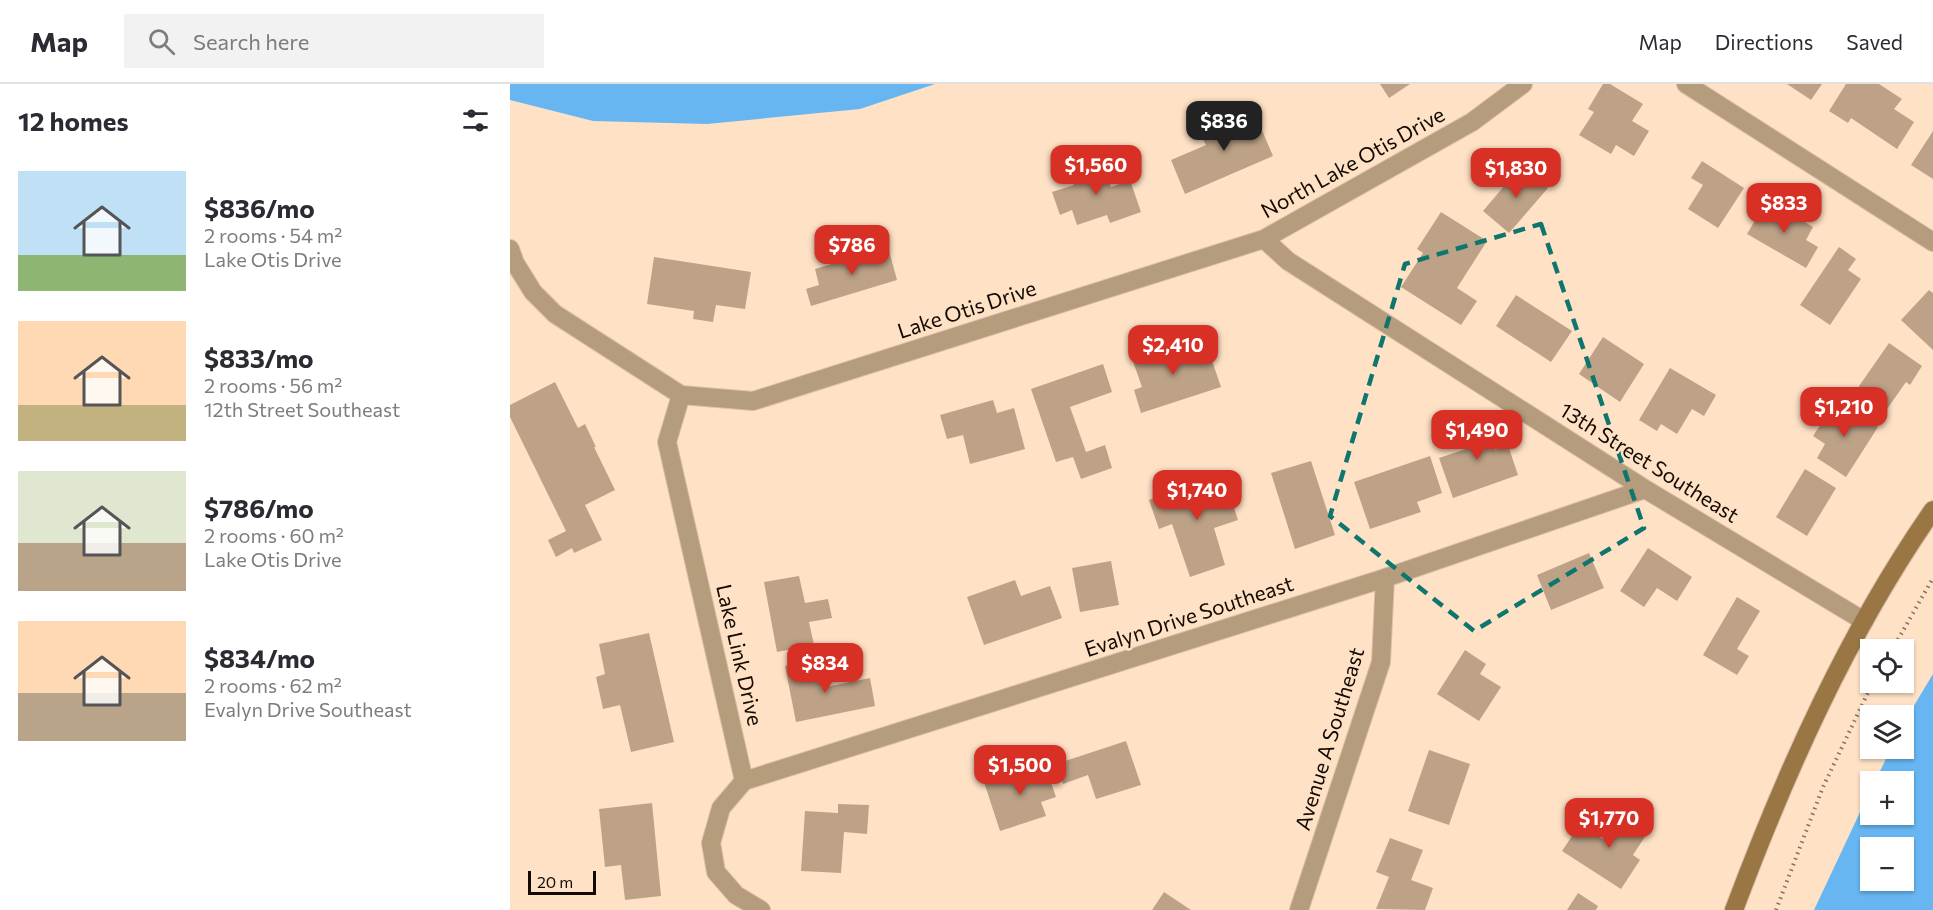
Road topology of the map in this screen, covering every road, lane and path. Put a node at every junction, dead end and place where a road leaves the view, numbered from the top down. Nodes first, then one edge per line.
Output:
1 (1523, 84) edge
2 (1686, 84) edge
3 (1264, 239) junction
4 (1933, 242) edge
5 (510, 249) edge
6 (681, 395) junction
7 (1645, 489) junction
8 (1933, 510) edge
9 (1933, 578) edge
10 (1385, 579) junction
11 (1864, 621) junction
12 (1898, 639) edge
13 (1868, 693) edge
14 (744, 781) junction
15 (731, 902) edge
16 (761, 910) edge
17 (1299, 910) edge
18 (1734, 910) edge
19 (1776, 910) edge

1 - 3 street, North Lake Otis Drive
2 - 4 street
3 - 6 street, Lake Otis Drive
3 - 7 street, 13th Street Southeast
5 - 6 street
6 - 14 street, Lake Link Drive
7 - 10 street, Evalyn Drive Southeast
7 - 11 street, 13th Street Southeast
8 - 11 main road
9 - 12 path
10 - 14 street, Evalyn Drive Southeast
10 - 17 street, Avenue A Southeast
11 - 18 main road
13 - 19 path
14 - 15 street
15 - 16 street

